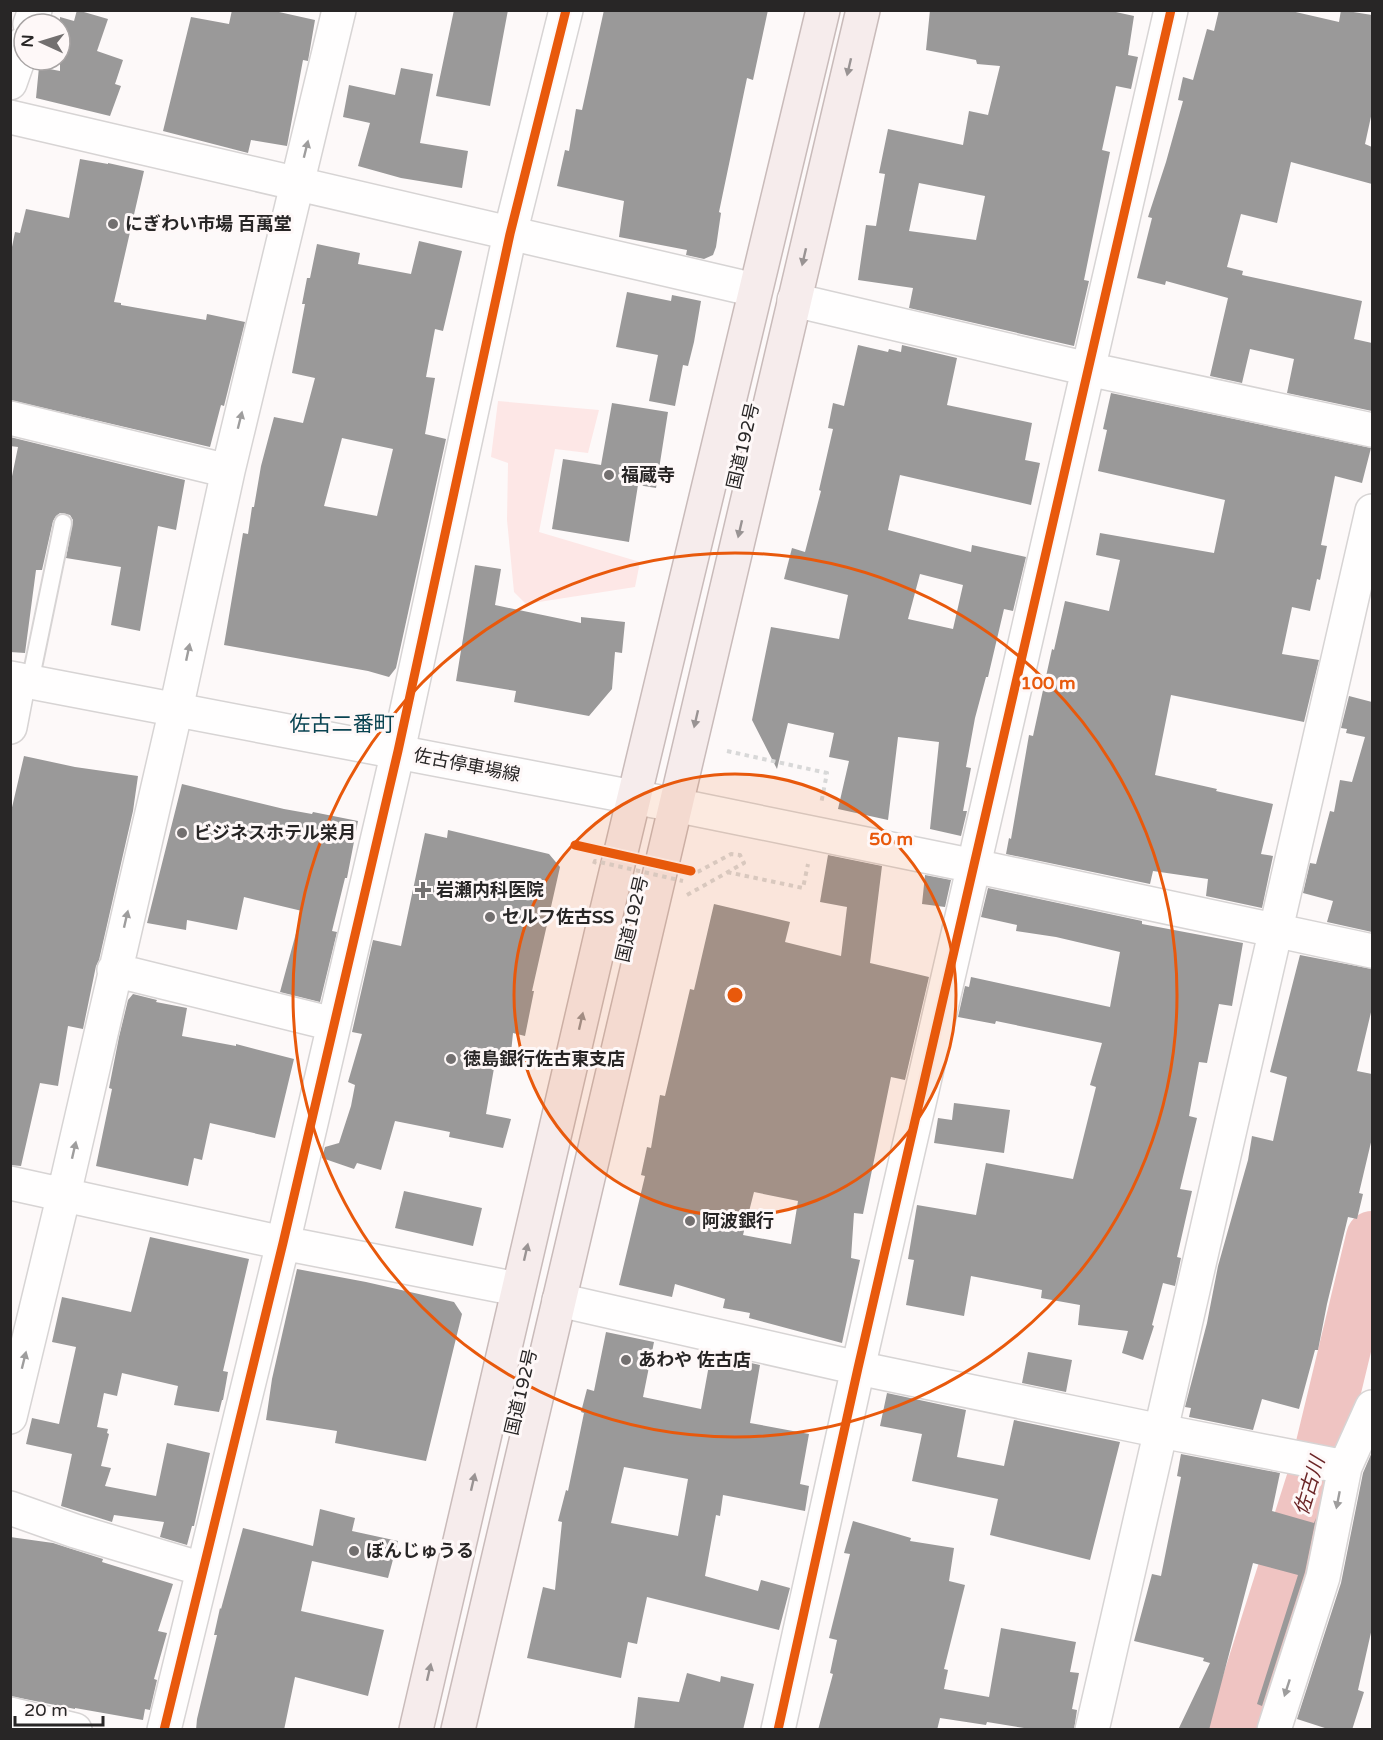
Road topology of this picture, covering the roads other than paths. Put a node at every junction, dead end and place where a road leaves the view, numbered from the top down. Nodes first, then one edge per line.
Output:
1 (339, 10) edge
2 (566, 10) edge
3 (823, 10) edge
4 (863, 10) edge
5 (1171, 10) edge
6 (10, 117) edge
7 (297, 184) junction
8 (510, 234) junction
9 (755, 290) junction
10 (794, 300) junction
11 (1088, 369) junction
12 (10, 418) edge
13 (1372, 430) edge
14 (228, 471) junction
15 (1372, 512) edge
16 (63, 523) dead end
17 (20, 680) edge
18 (176, 709) junction
19 (10, 727) edge
20 (398, 751) junction
21 (634, 797) junction
22 (675, 805) junction
23 (975, 866) junction
24 (1275, 931) junction
25 (1372, 951) edge
26 (114, 970) junction
27 (333, 1024) junction
28 (10, 1183) edge
29 (64, 1194) junction
30 (283, 1243) junction
31 (517, 1289) junction
32 (559, 1300) junction
33 (858, 1368) junction
34 (1372, 1407) edge
35 (10, 1417) edge
36 (1161, 1431) junction
37 (1335, 1465) junction
38 (10, 1508) edge
39 (202, 1569) junction
40 (11, 1717) edge
41 (75, 1730) edge
42 (164, 1730) edge
43 (416, 1730) edge
44 (458, 1730) edge
45 (778, 1730) edge
46 (1092, 1730) edge
47 (1274, 1730) edge

7 -> 1 street
2 - 8 street
3 - 9 highway, 国道192号
4 -> 10 highway, 国道192号
5 - 11 street
6 - 7 street
7 - 8 street
14 -> 7 street
8 - 9 street
8 - 20 street
9 - 21 highway, 国道192号
10 - 11 street
10 -> 22 highway, 国道192号
11 - 13 street
11 - 23 street
12 - 14 street
18 -> 14 street
15 - 24 street
16 - 17 lane
17 - 18 street, 佐古停車場線
17 - 19 street
18 - 20 street, 佐古停車場線
26 -> 18 street
20 - 21 street, 佐古停車場線
20 - 27 street
21 - 22 street, 佐古停車場線
31 -> 21 highway, 国道192号
22 - 23 street, 佐古停車場線
22 - 32 highway, 国道192号
23 - 24 street, 佐古停車場線
23 - 33 street
24 - 25 street, 佐古停車場線
24 - 36 street
26 - 27 street
29 -> 26 street
27 - 30 street
28 - 29 street
29 - 30 street
35 -> 29 street
30 - 31 street
30 - 39 street
43 -> 31 highway, 国道192号
32 - 33 street
32 - 44 highway, 国道192号
33 - 36 street
33 - 45 street
34 - 37 street
36 - 37 street
36 - 46 street
37 -> 47 street
38 - 39 street
39 - 42 street
40 - 41 street

